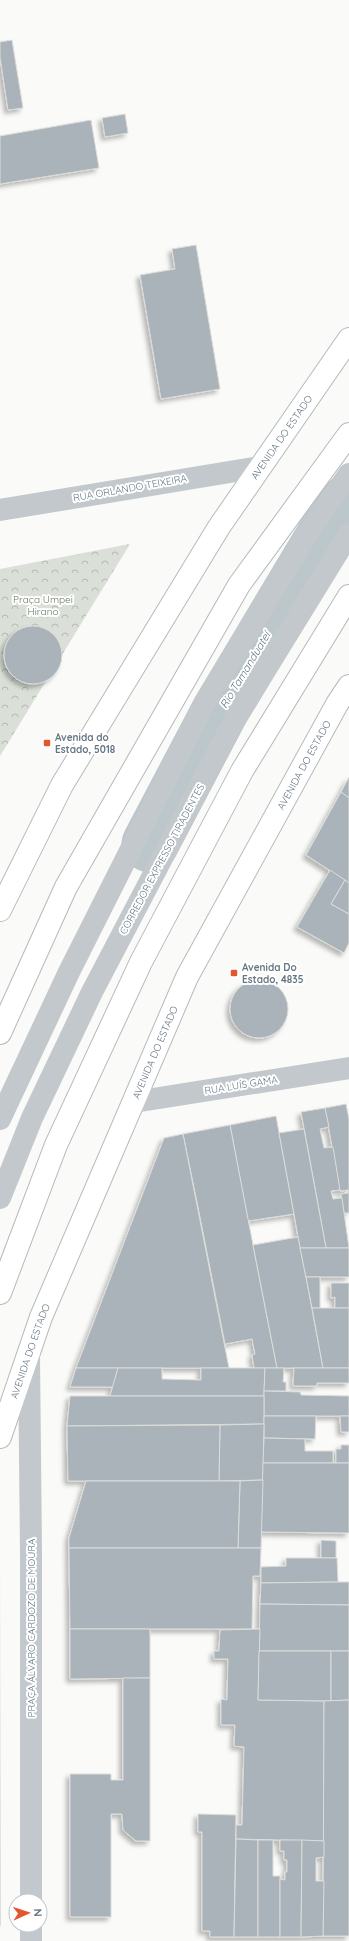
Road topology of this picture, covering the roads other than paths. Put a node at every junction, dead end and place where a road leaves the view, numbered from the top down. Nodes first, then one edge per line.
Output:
1 (349, 339) edge
2 (349, 434) edge
3 (260, 467) junction
4 (349, 474) edge
5 (0, 510) edge
6 (349, 534) edge
7 (349, 596) edge
8 (349, 686) edge
9 (0, 910) edge
10 (0, 1032) edge
11 (349, 1068) edge
12 (134, 1102) junction
13 (0, 1119) edge
14 (0, 1198) edge
15 (0, 1293) edge
16 (29, 1354) junction
17 (0, 1437) edge
18 (31, 1893) edge

1 - 3 main road, AVENIDA DO ESTADO
2 - 10 main road
3 - 5 street, RUA ORLANDO TEIXEIRA
3 - 9 main road, AVENIDA DO ESTADO
4 - 13 street
6 - 14 street, CORREDOR EXPRESSO TIRADENTES
7 - 15 main road
8 - 12 main road, AVENIDA DO ESTADO
11 - 12 street, RUA LUÍS GAMA
12 - 16 main road, AVENIDA DO ESTADO
16 - 17 main road, AVENIDA DO ESTADO
16 - 18 street, PRAÇA ÁLVARO CARDOZO DE MOURA

